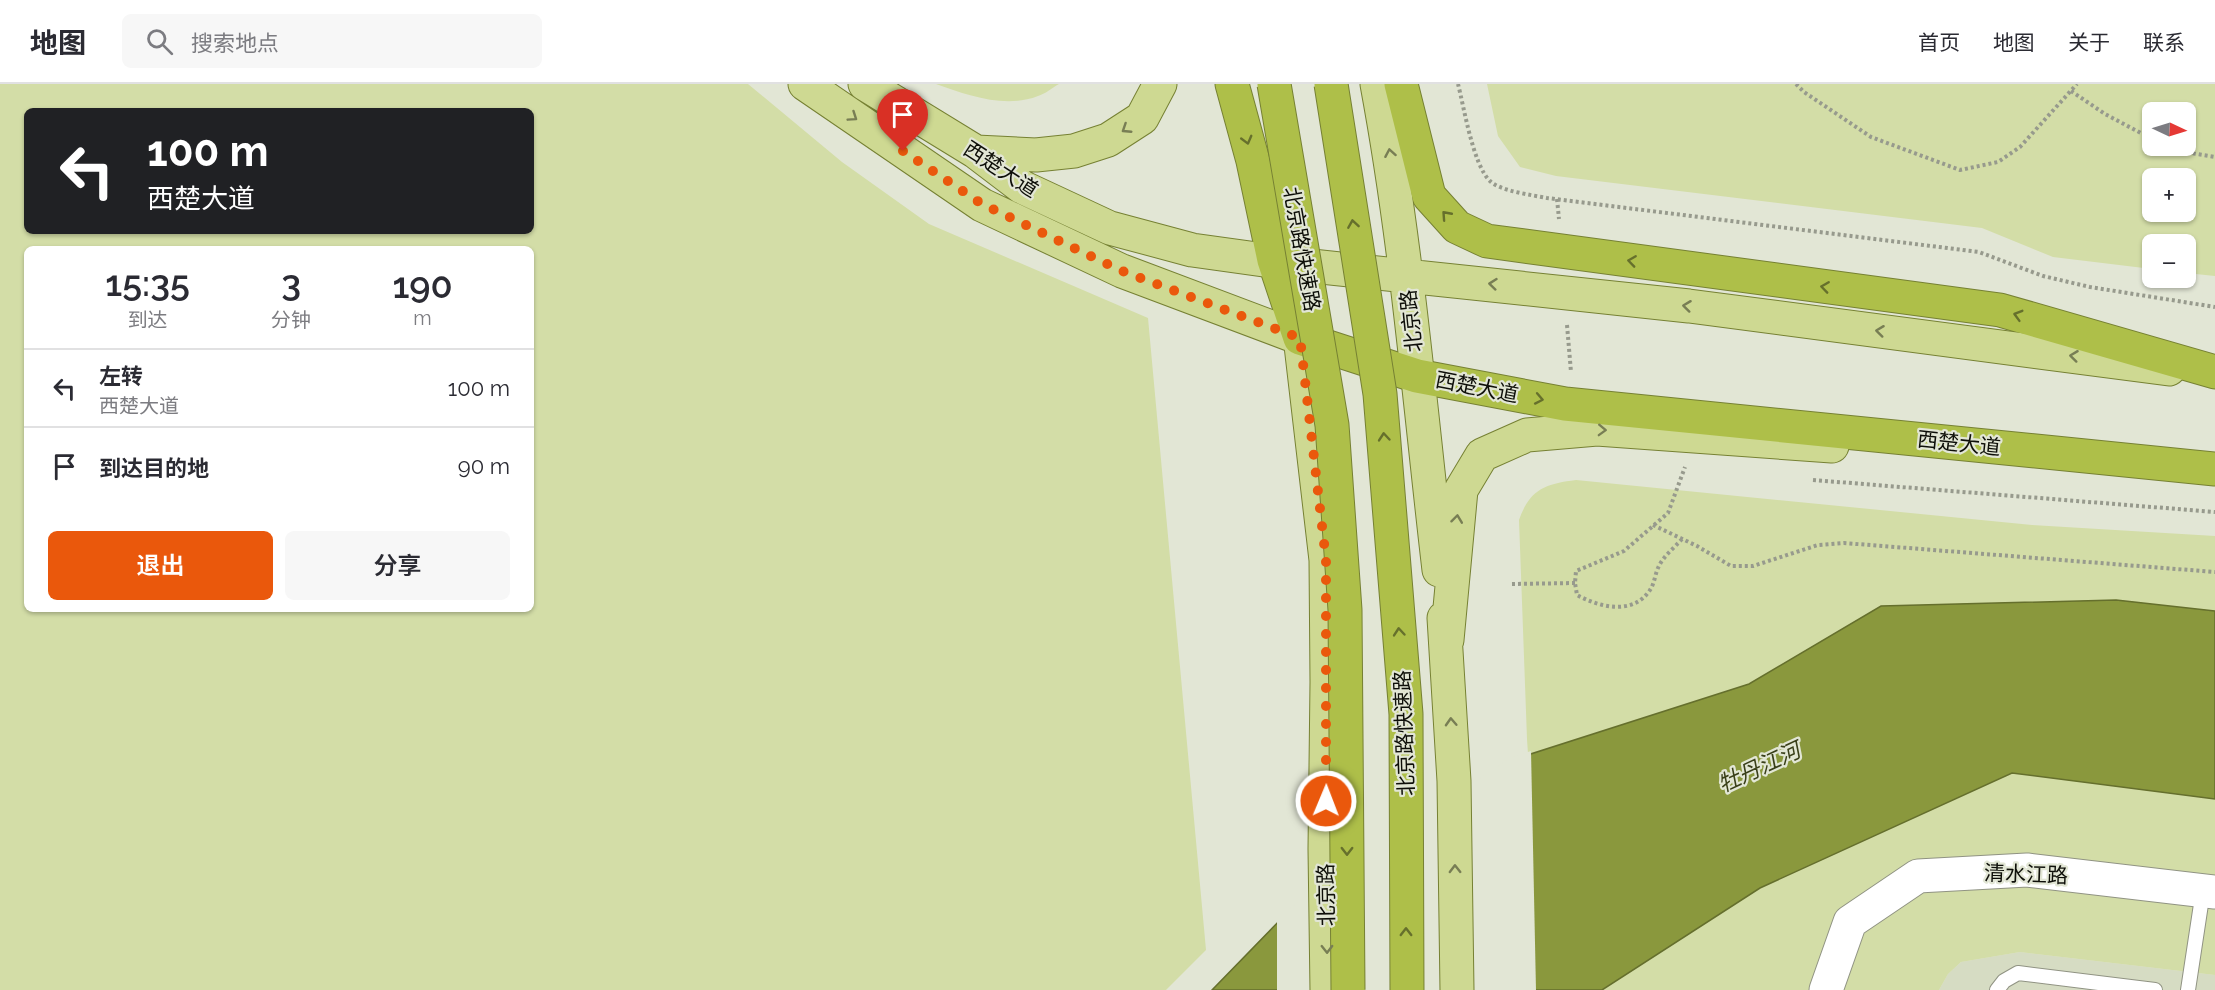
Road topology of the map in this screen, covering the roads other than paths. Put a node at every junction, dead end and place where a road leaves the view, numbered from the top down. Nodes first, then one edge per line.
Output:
1 (805, 84) edge
2 (865, 84) edge
3 (1160, 84) edge
4 (1232, 84) edge
5 (1259, 84) edge
6 (1274, 84) edge
7 (1330, 84) edge
8 (1377, 84) edge
9 (1401, 84) edge
10 (976, 152) junction
11 (1283, 262) junction
12 (1406, 274) junction
13 (1300, 338) junction
14 (2215, 374) edge
15 (1417, 376) junction
16 (2215, 469) edge
17 (1447, 640) junction
18 (2209, 891) edge
19 (1327, 990) edge
20 (1348, 990) edge
21 (1407, 990) edge
22 (1457, 990) edge
23 (1826, 990) edge
24 (1997, 990) edge
25 (2155, 990) edge
26 (2188, 990) edge

1 -> 13 main road, 西楚大道
2 - 10 main road, 西楚大道
3 -> 10 main road
4 -> 11 highway
5 - 11 main road
6 -> 20 highway, 北京路快速路, bridge
21 -> 7 highway, 北京路快速路, bridge
12 -> 8 main road, 北京路
14 -> 9 highway
10 - 11 main road, 西楚大道
11 - 12 main road, 西楚大道
11 - 13 highway
14 -> 12 main road, 西楚大道
12 - 15 main road, 北京路
13 - 15 highway, 西楚大道
13 -> 19 main road, 北京路
15 -> 16 highway, 西楚大道
15 - 17 main road, 北京路
17 -> 16 main road
22 -> 17 main road, 北京路
18 - 23 street, 清水江路
18 - 26 lane
24 - 25 lane

